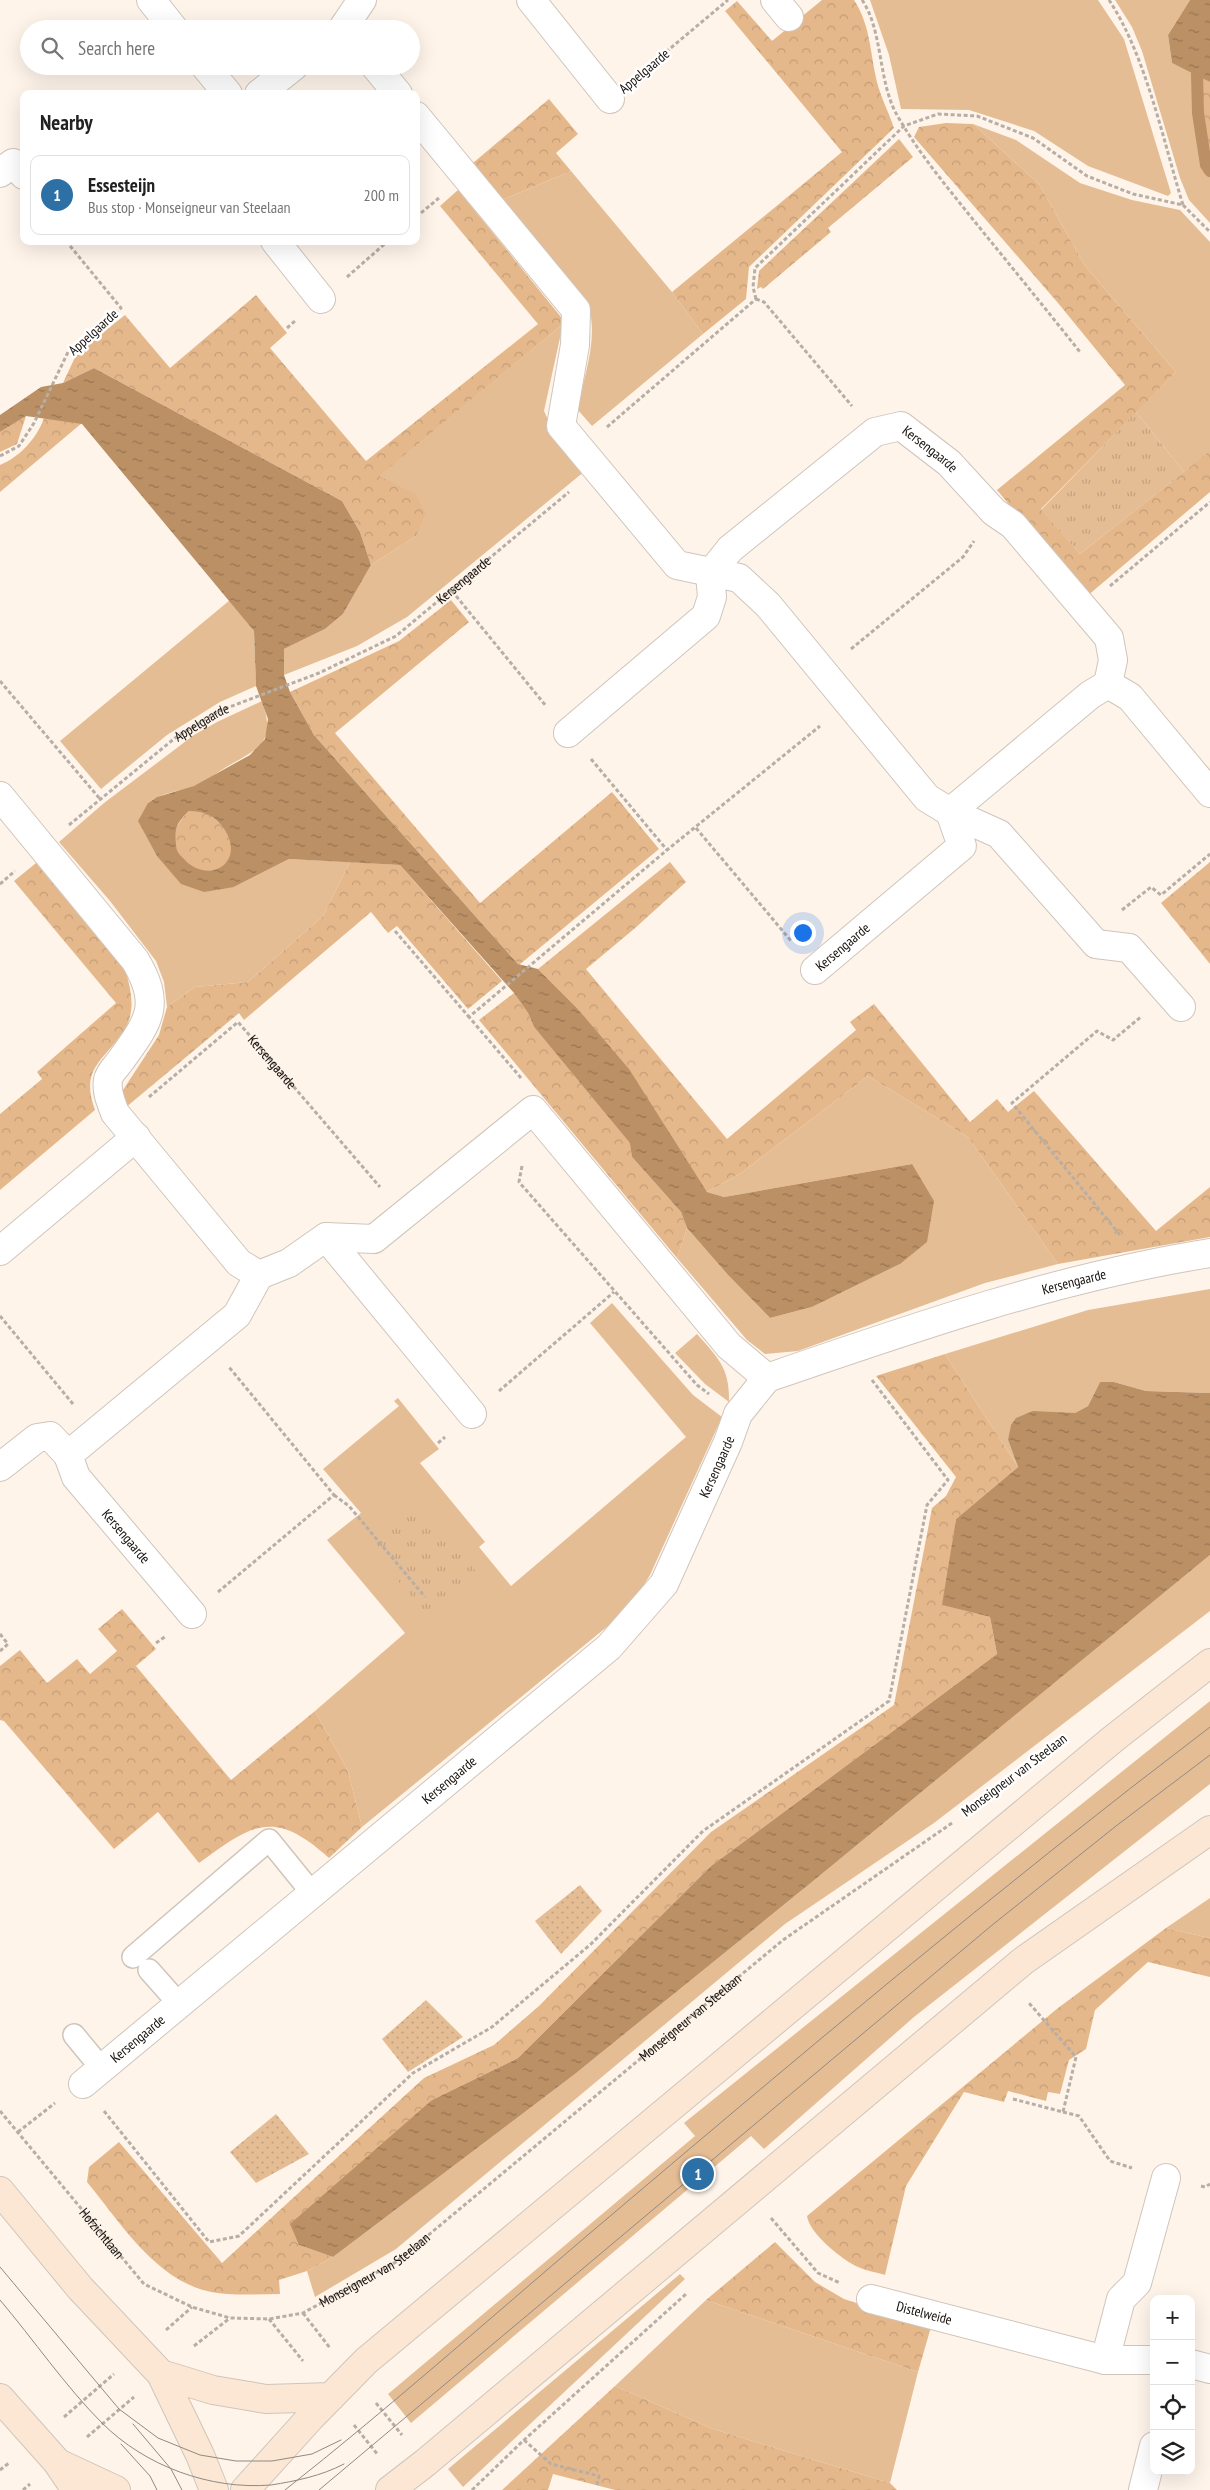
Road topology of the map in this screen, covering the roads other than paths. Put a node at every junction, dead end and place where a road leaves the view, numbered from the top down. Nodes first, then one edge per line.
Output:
1 (151, 0) edge
2 (362, 0) edge
3 (530, 0) edge
4 (167, 20) edge
5 (349, 20) edge
6 (211, 75) edge
7 (283, 75) edge
8 (382, 75) edge
9 (224, 90) edge
10 (264, 90) edge
11 (395, 90) edge
12 (610, 98) road end
13 (420, 121) edge
14 (20, 170) edge
15 (0, 173) edge
16 (278, 245) edge
17 (321, 299) dead end
18 (710, 574) junction
19 (1108, 684) junction
20 (568, 732) dead end
21 (1210, 793) edge
22 (0, 796) edge
23 (950, 812) junction
24 (815, 970) road end
25 (1175, 1000) road end
26 (128, 1128) junction
27 (326, 1237) junction
28 (0, 1251) edge
29 (1210, 1253) edge
30 (259, 1275) junction
31 (768, 1378) junction
32 (472, 1414) road end
33 (68, 1455) junction
34 (0, 1467) edge
35 (192, 1614) road end
36 (1210, 1663) edge
37 (1210, 1830) edge
38 (312, 1893) junction
39 (180, 2005) junction
40 (74, 2035) dead end
41 (92, 2076) joint
42 (1166, 2178) road end
43 (0, 2191) edge
44 (871, 2299) road end
45 (1106, 2360) junction
46 (1150, 2360) edge
47 (1195, 2365) edge
48 (1210, 2369) edge
49 (161, 2374) junction
50 (331, 2396) junction
51 (0, 2398) edge
52 (57, 2462) junction
53 (1150, 2462) edge
54 (76, 2490) edge
55 (116, 2490) edge
56 (214, 2490) edge
57 (245, 2490) edge
58 (390, 2490) edge
59 (1143, 2490) edge

1 - 4 street
2 - 5 street
3 - 12 street, Appelgaarde
6 - 9 street
7 - 10 street
8 - 11 street
13 - 18 street
14 - 15 street
16 - 17 street
18 - 19 street, Kersengaarde
18 - 20 street
18 - 23 street
19 - 21 street
19 - 23 street
22 - 26 street
23 - 24 street, Kersengaarde
23 - 25 street
26 - 28 street
26 - 30 street
27 - 30 street
27 - 31 street
27 - 32 street
29 - 31 street, Kersengaarde
30 - 33 street
31 - 38 street, Kersengaarde
33 - 34 street, Kersengaarde
33 - 35 street, Kersengaarde
36 - 50 main road
37 - 58 main road
38 - 39 street, Kersengaarde
38 - 39 lane
39 - 41 street, Kersengaarde
40 - 41 lane
42 - 45 street
43 - 49 main road
44 - 45 street, Distelweide
45 - 46 street, Distelweide
47 - 48 street
49 - 50 main road
49 - 56 main road
50 - 57 main road
51 - 52 main road
52 - 54 main road
52 - 55 main road
53 - 59 street

